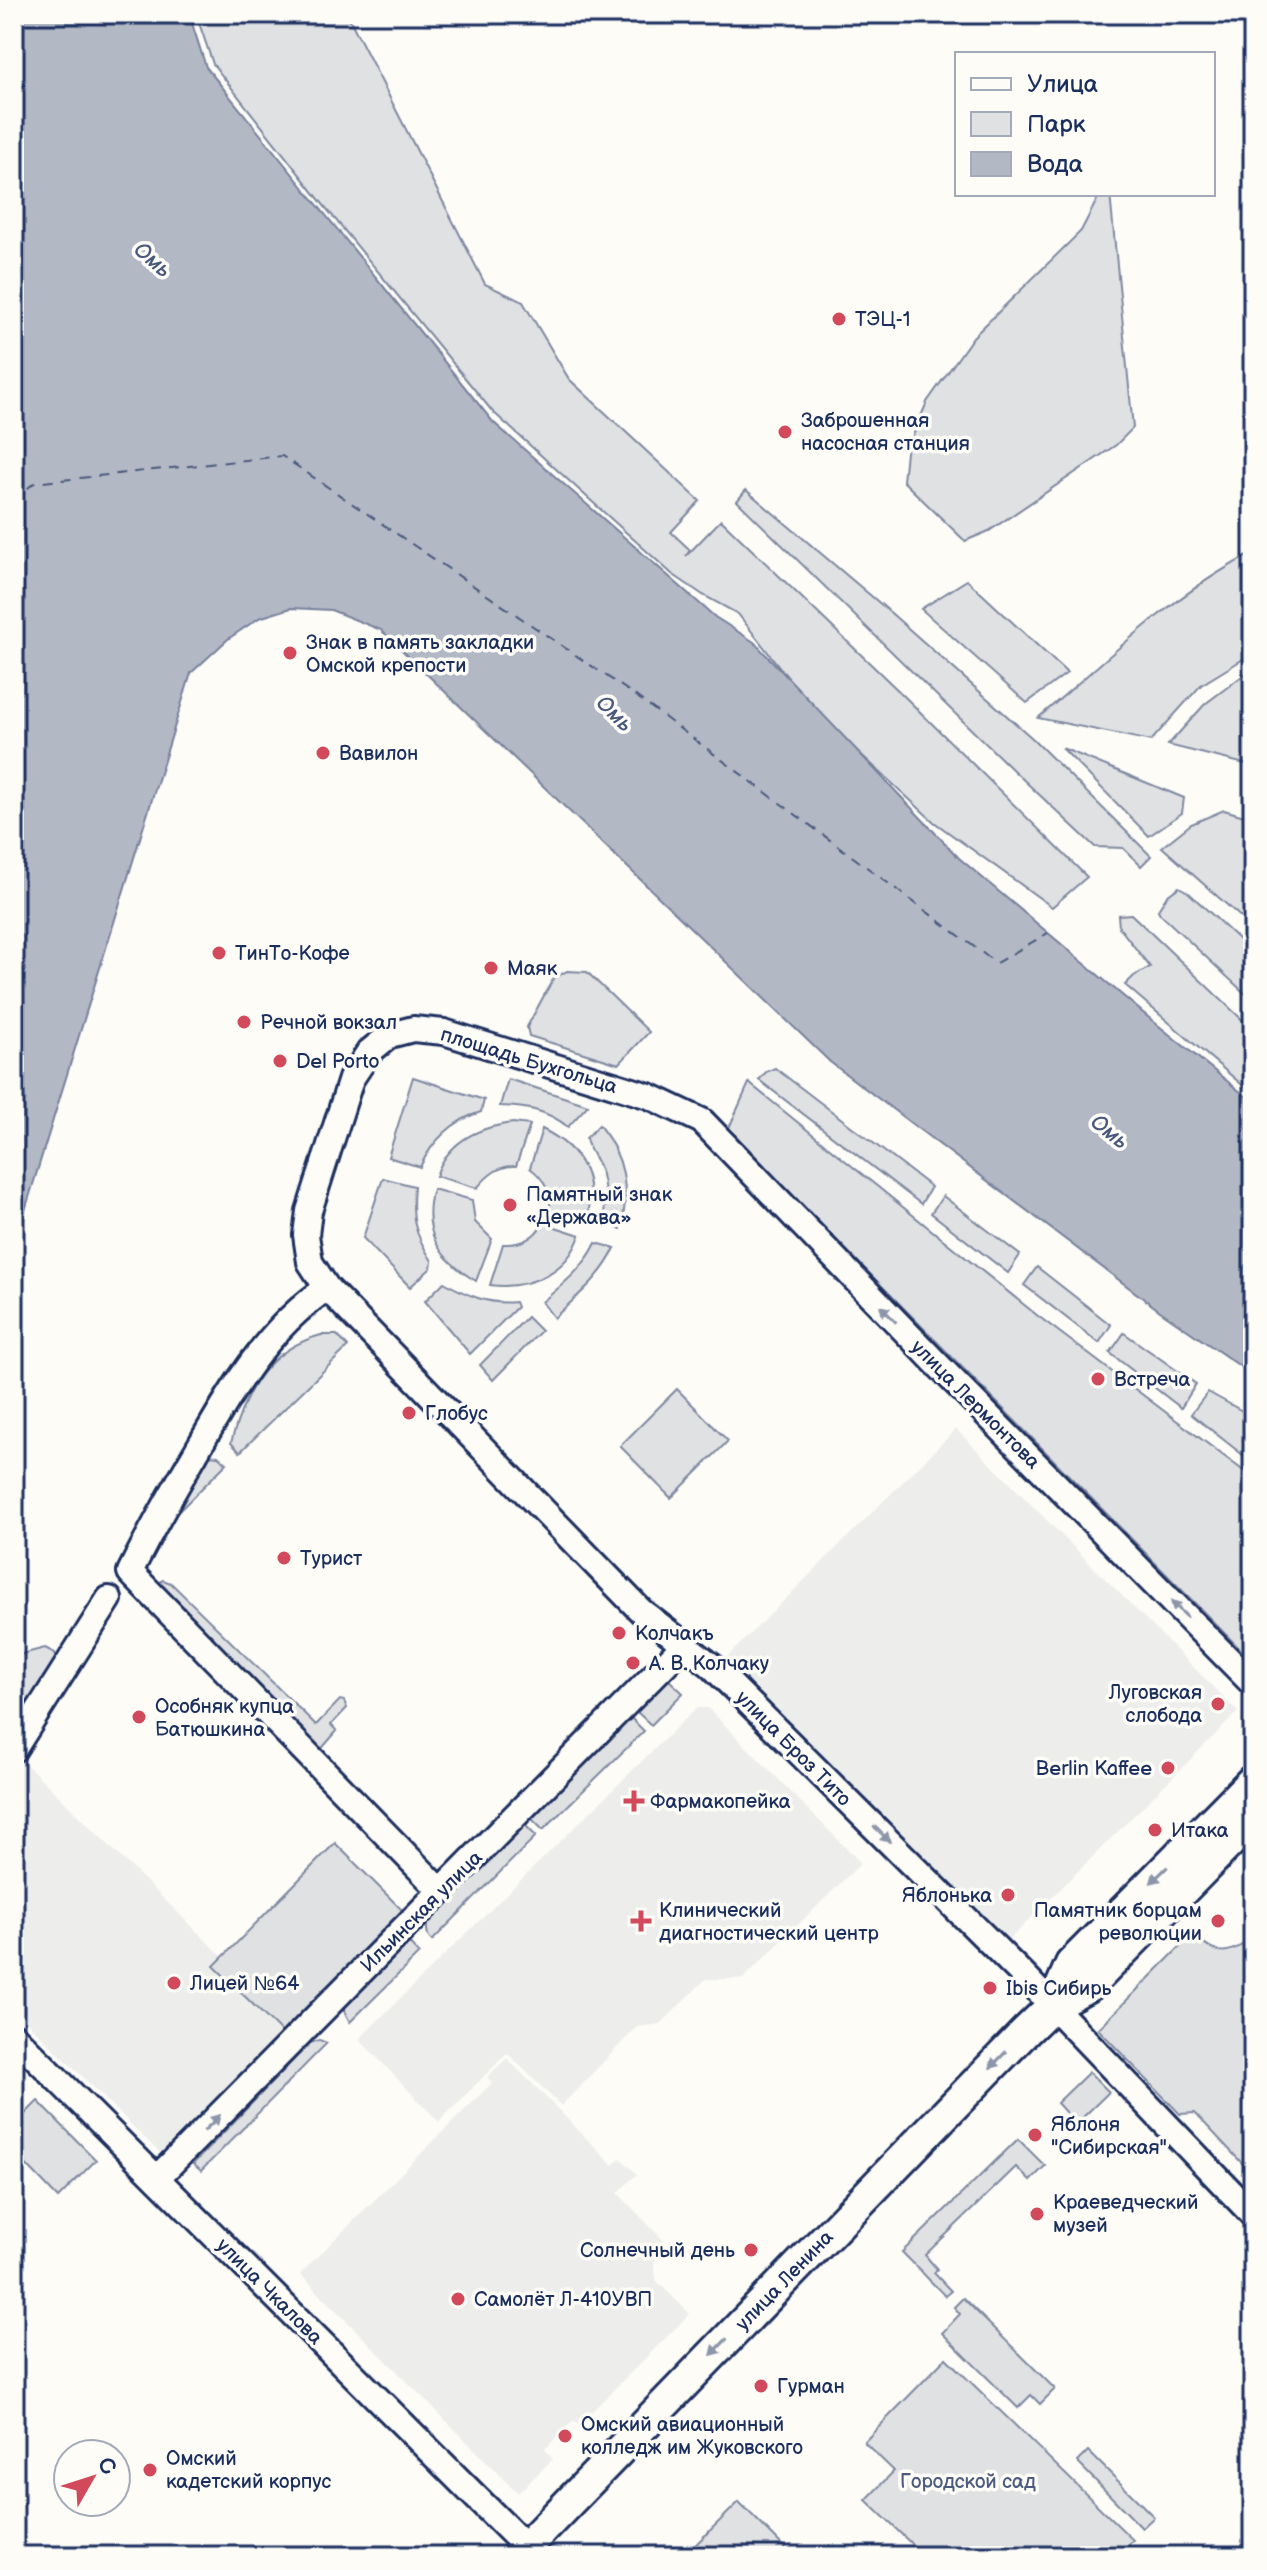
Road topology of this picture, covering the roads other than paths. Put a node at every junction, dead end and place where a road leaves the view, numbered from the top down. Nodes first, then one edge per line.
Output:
1 (702, 1121) joint
2 (327, 1288) junction
3 (109, 1599) dead end
4 (684, 1645) junction
5 (1253, 1684) edge
6 (14, 1749) edge
7 (1253, 1780) edge
8 (1253, 1819) edge
9 (441, 1891) junction
10 (1053, 2005) junction
11 (14, 2036) edge
12 (157, 2178) junction
13 (1253, 2215) edge
14 (521, 2551) edge

1 - 2 street, площадь Бухгольца
5 -> 1 street, улица Лермонтова
2 - 4 street, улица Броз Тито
2 - 9 street
3 - 6 street
4 - 9 street, Ильинская улица
4 -> 10 street, улица Броз Тито
7 -> 10 main road, улица Ленина
8 - 10 main road, улица Ленина
12 -> 9 street, Ильинская улица
10 - 13 street, улица Броз Тито
10 -> 14 main road, улица Ленина
11 - 12 street, улица Чкалова
12 - 14 street, улица Чкалова

